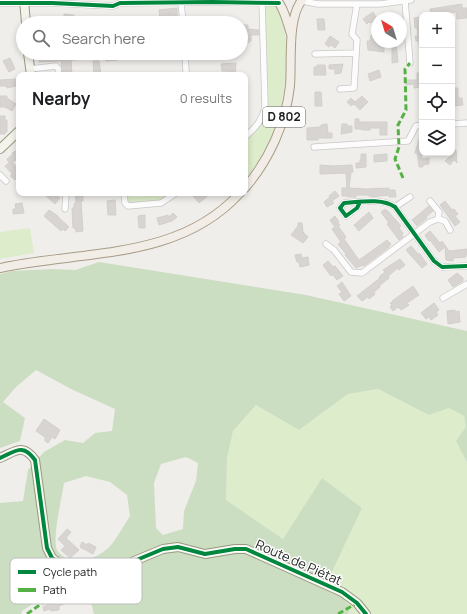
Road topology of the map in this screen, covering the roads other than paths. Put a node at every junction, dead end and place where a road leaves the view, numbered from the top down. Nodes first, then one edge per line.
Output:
1 (313, 0) edge
2 (408, 0) edge
3 (24, 1) edge
4 (265, 1) edge
5 (181, 2) junction
6 (279, 2) edge
7 (301, 2) edge
8 (0, 3) edge
9 (318, 4) junction
10 (357, 4) junction
11 (25, 16) edge
12 (182, 16) edge
13 (291, 36) junction
14 (356, 53) junction
15 (315, 54) dead end
16 (29, 60) edge
17 (185, 60) edge
18 (410, 63) dead end
19 (186, 71) dead end
20 (30, 72) edge
21 (59, 72) edge
22 (340, 89) dead end
23 (467, 123) edge
24 (455, 124) edge
25 (419, 126) edge
26 (16, 134) edge
27 (248, 134) edge
28 (314, 147) dead end
29 (0, 150) edge
30 (0, 175) edge
31 (6, 181) dead end
32 (248, 184) edge
33 (66, 196) edge
34 (124, 196) edge
35 (171, 196) edge
36 (237, 196) edge
37 (410, 196) dead end
38 (430, 201) dead end
39 (360, 202) dead end
40 (395, 208) junction
41 (65, 209) dead end
42 (438, 219) junction
43 (450, 230) dead end
44 (415, 234) junction
45 (326, 244) dead end
46 (467, 266) edge
47 (0, 268) edge
48 (467, 284) edge
49 (443, 298) dead end
50 (0, 458) edge
51 (52, 558) edge
52 (141, 558) edge
53 (366, 614) edge

1 - 9 street
2 - 10 street
2 - 18 street
3 - 5 street
3 - 8 street
3 - 11 street
4 - 5 street
4 - 6 street
4 - 27 street
5 - 12 street
6 - 7 main road
6 - 13 main road, D 802
7 - 9 street
7 - 13 main road, D 802
9 - 10 street
10 - 14 street
13 - 32 main road, D 802
14 - 15 street
14 - 22 street
16 - 20 street
17 - 19 street
20 - 21 street
23 - 24 street
25 - 28 street
26 - 29 street
30 - 31 street
33 - 41 street
34 - 35 street
36 - 47 main road
37 - 40 street
38 - 42 street
39 - 40 street
40 - 44 street
42 - 43 street
42 - 44 street
44 - 45 street
44 - 46 street
48 - 49 street
50 - 51 street, Route de Piétat
52 - 53 street, Route de Piétat

